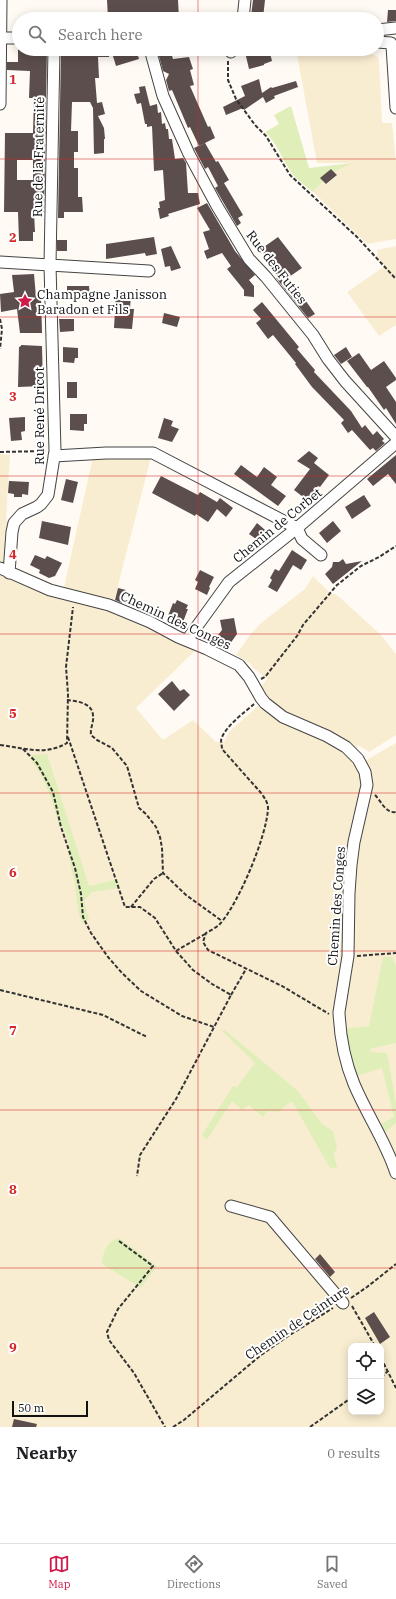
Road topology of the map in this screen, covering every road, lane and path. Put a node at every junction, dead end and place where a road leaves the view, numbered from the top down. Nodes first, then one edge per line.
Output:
1 (1, 0) edge
2 (245, 0) edge
3 (244, 12) edge
4 (396, 28) edge
5 (384, 29) edge
6 (1, 38) edge
7 (12, 38) edge
8 (384, 42) edge
9 (54, 56) edge
10 (152, 56) edge
11 (230, 56) edge
12 (0, 104) edge
13 (396, 108) edge
14 (0, 262) edge
15 (50, 265) junction
16 (149, 271) dead end
17 (396, 279) edge
18 (0, 319) edge
19 (0, 349) edge
20 (396, 437) edge
21 (396, 443) edge
22 (0, 452) edge
23 (55, 454) junction
24 (296, 528) junction
25 (396, 546) edge
26 (321, 554) dead end
27 (5, 571) edge
28 (74, 596) junction
29 (187, 640) junction
30 (252, 683) junction
31 (261, 698) junction
32 (67, 700) junction
33 (68, 737) junction
34 (0, 745) edge
35 (23, 749) junction
36 (366, 789) junction
37 (396, 812) edge
38 (163, 873) junction
39 (131, 907) junction
40 (222, 920) junction
41 (206, 933) junction
42 (176, 951) junction
43 (396, 953) edge
44 (348, 956) junction
45 (246, 969) junction
46 (0, 990) edge
47 (231, 995) junction
48 (340, 1021) junction
49 (214, 1027) junction
50 (147, 1037) dead end
51 (396, 1173) edge
52 (137, 1176) dead end
53 (231, 1206) dead end
54 (119, 1241) dead end
55 (396, 1264) edge
56 (345, 1301) junction
57 (373, 1343) edge
58 (384, 1365) edge
59 (387, 1372) junction
60 (384, 1374) edge
61 (396, 1388) edge
62 (348, 1400) edge
63 (165, 1427) edge
64 (173, 1427) edge
65 (310, 1427) edge

1 - 6 street
2 - 3 street
4 - 5 street
6 - 7 street
6 - 12 street
8 - 13 street
9 - 15 street, Rue de la Fraternité
10 - 20 street, Rue des Futies
11 - 17 path
14 - 15 street
15 - 16 street
15 - 23 street, Rue René Dricot
18 - 19 path
21 - 24 street, Chemin de Corbet
22 - 23 path
23 - 24 street
23 - 27 street, Rue René Dricot
24 - 26 street
24 - 29 street, Chemin de Corbet
25 - 30 path
27 - 28 street, Chemin des Conges
28 - 29 street, Chemin des Conges
28 - 32 path
29 - 30 street, Chemin des Conges
30 - 31 street, Chemin des Conges
31 - 36 street, Chemin des Conges
31 - 40 path
32 - 33 path
32 - 38 path
33 - 35 path
33 - 39 path
34 - 35 path
35 - 49 path
36 - 37 path
36 - 44 street, Chemin des Conges
38 - 39 path
38 - 40 path
39 - 42 path
40 - 41 path
41 - 42 path
41 - 45 path
42 - 47 path
43 - 44 path
44 - 48 street, Chemin des Conges
45 - 47 path
45 - 48 path
46 - 50 path
47 - 49 path
48 - 51 street, Chemin des Conges
49 - 52 path
53 - 56 street
54 - 63 path
55 - 56 path, Chemin de Ceinture
56 - 57 path
56 - 64 path, Chemin de Ceinture
58 - 59 path
59 - 60 path
59 - 61 path
62 - 65 path

